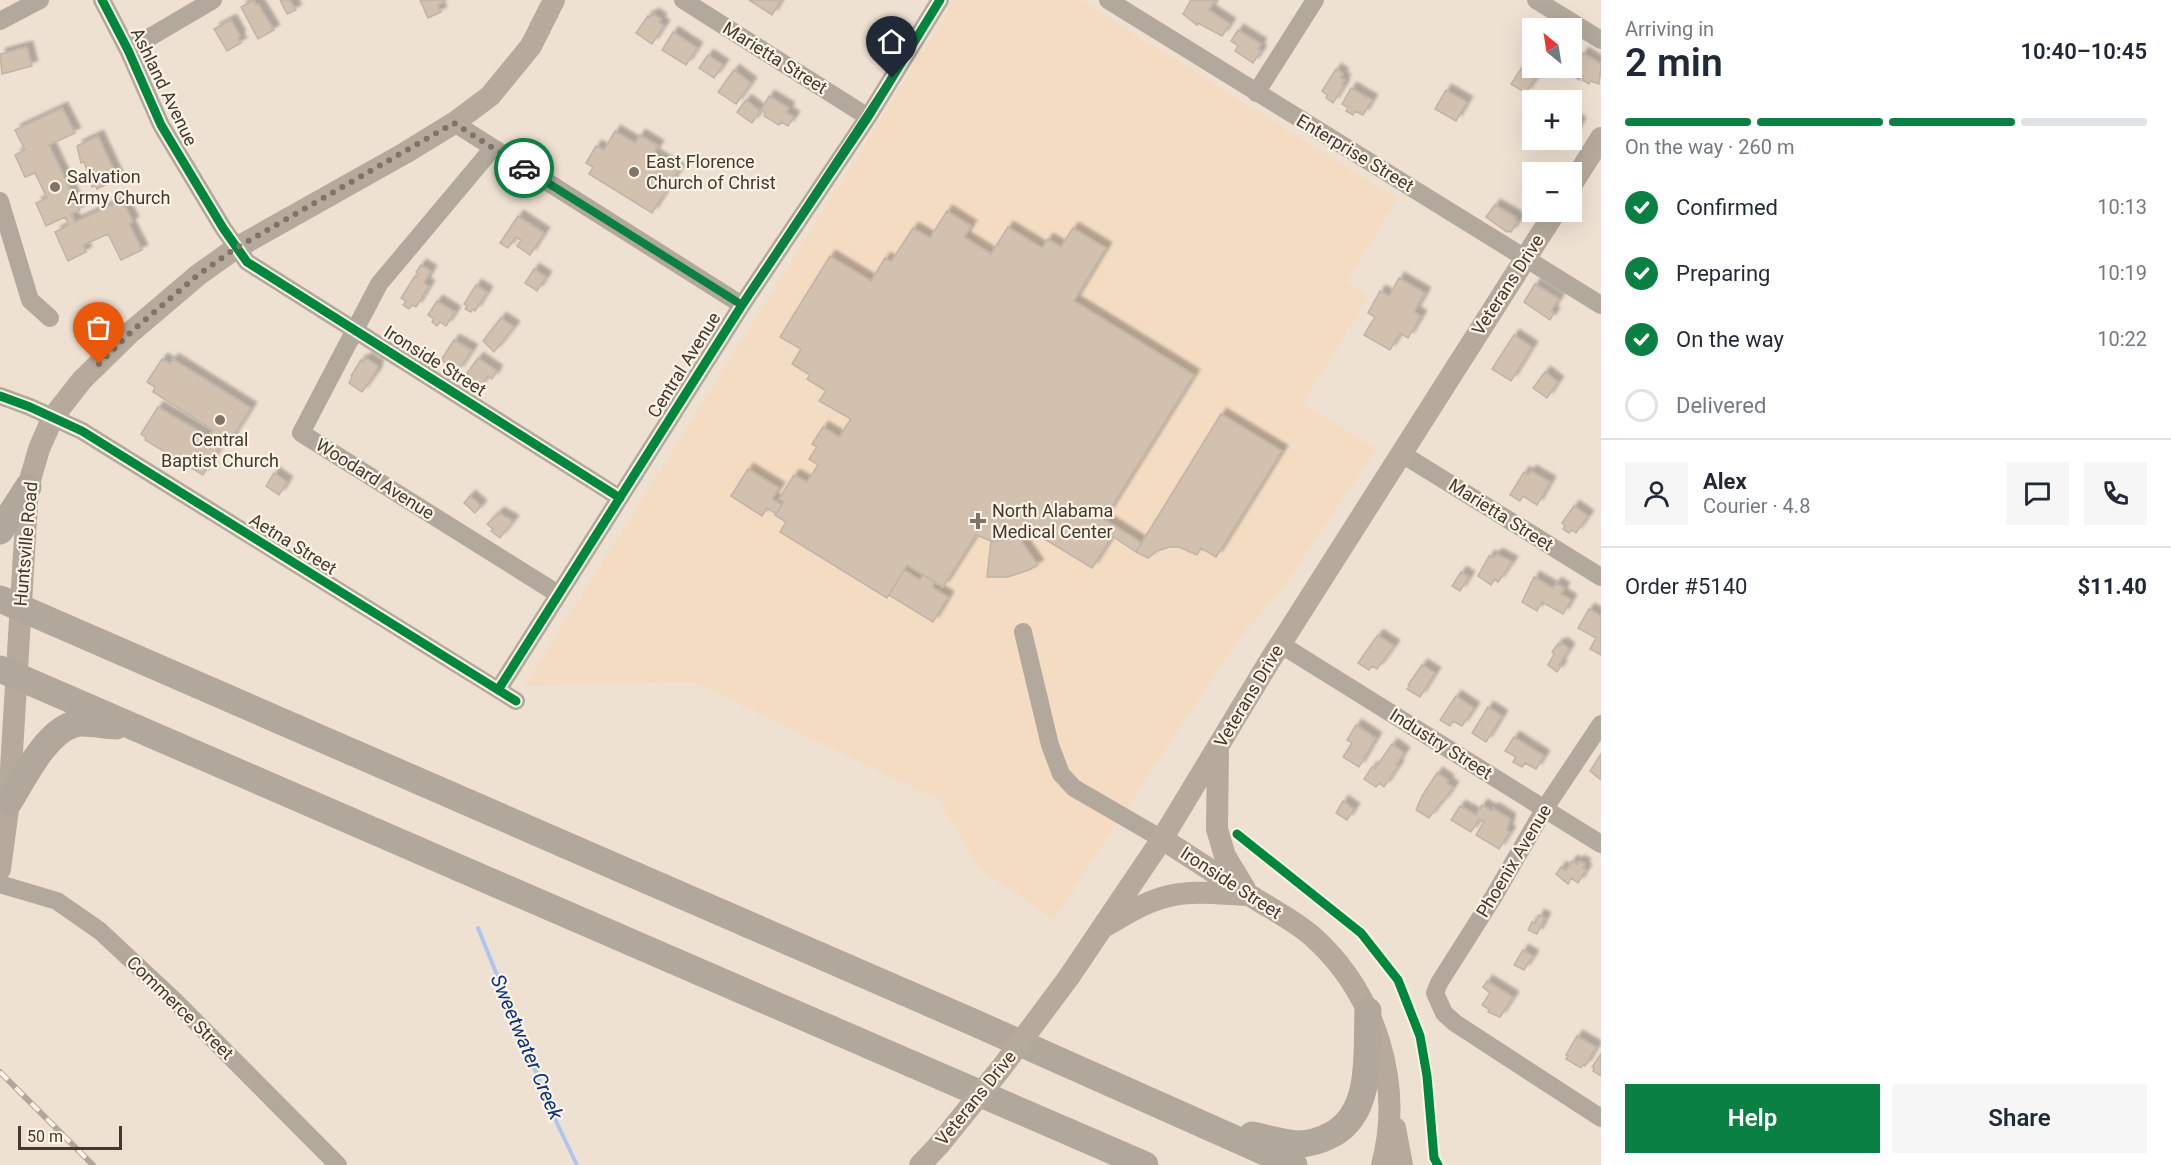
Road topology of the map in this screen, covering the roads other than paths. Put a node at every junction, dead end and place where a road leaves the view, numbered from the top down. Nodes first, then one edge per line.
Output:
1 (40, 0) edge
2 (102, 0) edge
3 (213, 0) edge
4 (554, 0) edge
5 (683, 0) edge
6 (940, 0) edge
7 (1108, 0) edge
8 (1315, 0) edge
9 (1536, 0) edge
10 (0, 21) edge
11 (1601, 40) edge
12 (128, 50) junction
13 (1256, 93) junction
14 (868, 117) junction
15 (454, 123) junction
16 (1601, 138) edge
17 (493, 148) junction
18 (1582, 168) edge
19 (0, 201) edge
20 (1549, 222) edge
21 (236, 248) junction
22 (1526, 258) junction
23 (742, 305) junction
24 (1601, 305) edge
25 (51, 318) dead end
26 (356, 330) junction
27 (0, 396) edge
28 (53, 417) junction
29 (1402, 454) junction
30 (28, 487) junction
31 (620, 498) junction
32 (0, 531) edge
33 (1601, 577) edge
34 (558, 594) junction
35 (10, 603) edge
36 (1023, 632) dead end
37 (1280, 644) junction
38 (9, 673) edge
39 (498, 690) junction
40 (516, 701) dead end
41 (1601, 724) edge
42 (140, 728) junction
43 (1218, 748) junction
44 (9, 802) junction
45 (1545, 808) junction
46 (1162, 838) junction
47 (1601, 844) edge
48 (0, 869) edge
49 (0, 884) edge
50 (1250, 895) junction
51 (1104, 926) junction
52 (1368, 1011) junction
53 (1389, 1087) junction
54 (1601, 1118) edge
55 (1210, 1127) junction
56 (338, 1165) edge
57 (920, 1165) edge
58 (1145, 1165) edge
59 (1294, 1165) edge
60 (1382, 1165) edge
61 (1402, 1165) edge

1 - 10 street
2 - 12 street, Ashland Avenue
3 - 12 street
4 - 15 main road, Huntsville Road
5 - 14 street, Marietta Street
6 - 14 street, Central Avenue
7 - 13 street, Enterprise Street
8 - 13 street
9 - 11 street
12 - 21 street, Ashland Avenue
13 - 22 street, Enterprise Street
14 - 23 street, Central Avenue
15 - 17 street
15 - 21 main road, Huntsville Road
16 - 18 main road
17 - 23 street
17 - 26 street, Woodard Avenue
19 - 25 street
20 - 22 main road, Veterans Drive
21 - 26 street, Ironside Street
21 - 28 main road, Huntsville Road
22 - 24 street, Enterprise Street
22 - 29 main road, Veterans Drive
23 - 31 street, Central Avenue
26 - 31 street, Ironside Street
26 - 34 street, Woodard Avenue
27 - 28 street, Aetna Street
28 - 30 main road, Huntsville Road
28 - 39 street, Aetna Street
29 - 33 street, Marietta Street
29 - 37 main road, Veterans Drive
30 - 32 highway
30 - 35 main road, Huntsville Road
31 - 34 street, Central Avenue
34 - 39 street, Central Avenue
35 - 38 main road, Huntsville Road
35 - 55 highway
36 - 46 street, Ironside Street
37 - 43 main road, Veterans Drive
37 - 45 street, Industry Street
38 - 42 highway
38 - 44 main road, Huntsville Road
39 - 40 street, Aetna Street
41 - 45 street, Phoenix Avenue
42 - 44 highway
42 - 58 highway
43 - 46 main road, Veterans Drive
43 - 50 main road
44 - 48 main road, Huntsville Road
45 - 47 street, Industry Street
45 - 54 street, Phoenix Avenue
46 - 50 main road, Ironside Street
46 - 51 main road, Veterans Drive
49 - 56 street, Commerce Street
50 - 51 main road
50 - 52 main road, Ironside Street
51 - 57 main road, Veterans Drive, bridge
52 - 53 main road, Ironside Street
52 - 55 highway
53 - 60 main road, Ironside Street
53 - 61 main road
55 - 59 highway

